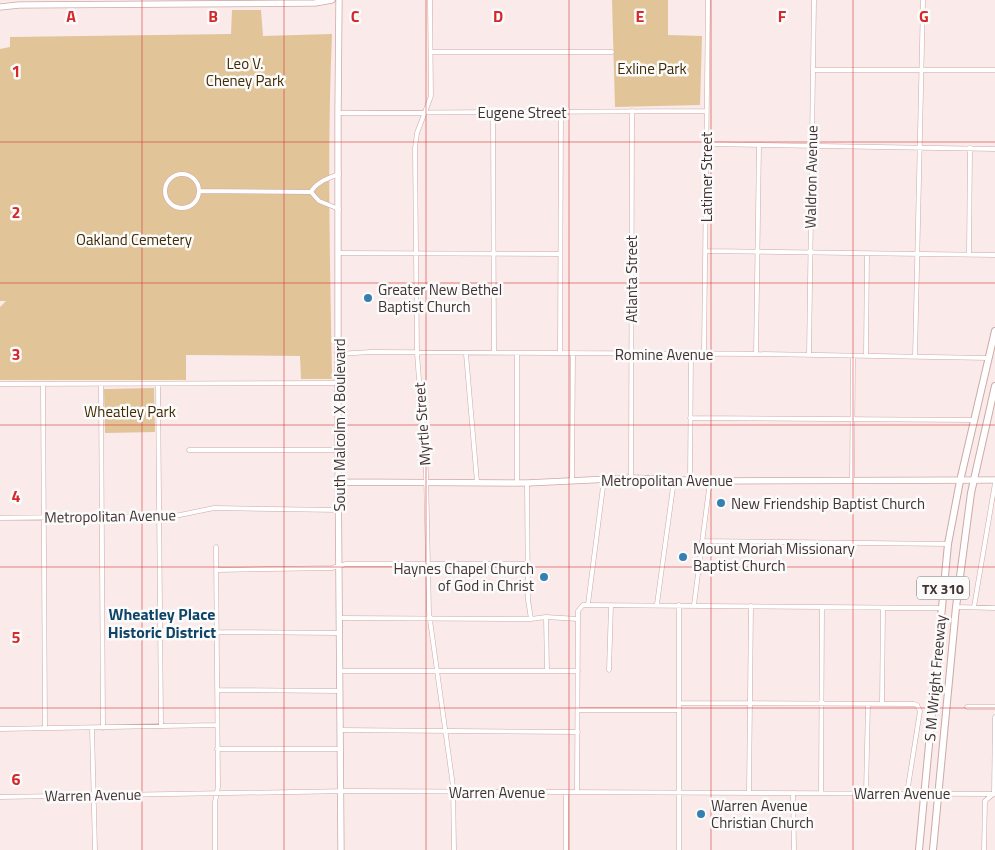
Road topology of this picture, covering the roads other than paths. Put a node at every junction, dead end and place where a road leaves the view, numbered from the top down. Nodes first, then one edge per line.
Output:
1 (332, 0) edge
2 (339, 0) edge
3 (430, 0) edge
4 (708, 0) edge
5 (814, 0) edge
6 (922, 0) edge
7 (150, 2) edge
8 (0, 7) edge
9 (431, 52) junction
10 (612, 52) dead end
11 (813, 70) junction
12 (921, 70) junction
13 (995, 70) edge
14 (561, 111) junction
15 (632, 111) junction
16 (706, 111) junction
17 (425, 112) junction
18 (493, 112) junction
19 (338, 113) junction
20 (707, 144) junction
21 (759, 145) junction
22 (812, 145) junction
23 (918, 147) junction
24 (970, 148) junction
25 (995, 149) edge
26 (339, 174) junction
27 (199, 191) junction
28 (311, 192) junction
29 (339, 209) junction
30 (705, 251) junction
31 (757, 251) junction
32 (810, 251) junction
33 (339, 253) junction
34 (867, 253) junction
35 (916, 253) junction
36 (969, 253) junction
37 (416, 254) junction
38 (493, 254) junction
39 (560, 254) junction
40 (995, 255) edge
41 (995, 331) edge
42 (417, 353) junction
43 (494, 353) junction
44 (517, 353) junction
45 (560, 353) junction
46 (573, 353) junction
47 (338, 354) junction
48 (466, 354) junction
49 (631, 354) junction
50 (690, 354) junction
51 (704, 354) junction
52 (756, 354) junction
53 (808, 355) junction
54 (853, 356) junction
55 (866, 356) junction
56 (915, 356) junction
57 (989, 358) junction
58 (339, 383) junction
59 (0, 384) edge
60 (43, 384) junction
61 (101, 384) junction
62 (158, 384) junction
63 (995, 386) edge
64 (690, 418) junction
65 (852, 418) junction
66 (974, 420) junction
67 (189, 450) dead end
68 (338, 450) junction
69 (631, 478) junction
70 (604, 479) junction
71 (674, 480) junction
72 (690, 480) junction
73 (710, 480) junction
74 (852, 480) junction
75 (973, 480) junction
76 (572, 481) junction
77 (960, 481) junction
78 (995, 481) edge
79 (339, 482) junction
80 (426, 482) junction
81 (476, 482) junction
82 (517, 483) junction
83 (527, 483) junction
84 (339, 510) junction
85 (160, 516) junction
86 (101, 517) junction
87 (0, 518) edge
88 (43, 518) junction
89 (702, 541) junction
90 (948, 544) junction
91 (216, 547) dead end
92 (426, 564) junction
93 (528, 564) junction
94 (339, 566) junction
95 (216, 570) junction
96 (588, 604) junction
97 (658, 604) junction
98 (611, 605) junction
99 (679, 605) junction
100 (694, 605) junction
101 (751, 606) junction
102 (822, 607) junction
103 (956, 607) junction
104 (974, 607) junction
105 (883, 608) junction
106 (941, 608) junction
107 (995, 608) edge
108 (546, 617) junction
109 (340, 618) junction
110 (429, 618) junction
111 (531, 619) junction
112 (578, 619) junction
113 (217, 632) junction
114 (340, 633) junction
115 (610, 670) dead end
116 (340, 671) junction
117 (436, 671) junction
118 (547, 671) junction
119 (578, 671) junction
120 (217, 690) junction
121 (339, 691) junction
122 (679, 703) junction
123 (750, 703) junction
124 (822, 704) junction
125 (868, 704) junction
126 (882, 704) junction
127 (967, 707) dead end
128 (995, 707) edge
129 (578, 710) junction
130 (679, 710) junction
131 (995, 717) edge
132 (217, 725) junction
133 (161, 726) junction
134 (44, 728) junction
135 (92, 728) junction
136 (103, 728) junction
137 (0, 729) edge
138 (340, 730) junction
139 (446, 731) junction
140 (578, 732) junction
141 (217, 749) junction
142 (340, 749) junction
143 (453, 791) junction
144 (680, 791) junction
145 (340, 792) junction
146 (566, 792) junction
147 (577, 792) junction
148 (749, 792) junction
149 (793, 792) junction
150 (821, 793) junction
151 (866, 793) junction
152 (906, 793) junction
153 (925, 793) junction
154 (939, 793) junction
155 (217, 794) junction
156 (994, 794) edge
157 (94, 795) junction
158 (0, 797) edge
159 (95, 850) edge
160 (215, 850) edge
161 (341, 850) edge
162 (454, 850) edge
163 (566, 850) edge
164 (679, 850) edge
165 (794, 850) edge
166 (919, 850) edge
167 (933, 850) edge
168 (984, 850) edge

1 - 7 street
2 - 19 street, South Malcolm X Boulevard
3 - 9 street, Myrtle Street
4 - 16 street, Latimer Street
5 - 11 street, Waldron Avenue
6 - 12 street
7 - 8 street
9 - 10 street
9 - 17 street, Myrtle Street
11 - 12 street
11 - 22 street, Waldron Avenue
12 - 13 street
12 - 23 street
14 - 15 street, Eugene Street
14 - 18 street, Eugene Street
14 - 39 street
15 - 16 street, Eugene Street
15 - 49 street, Atlanta Street
16 - 20 street, Latimer Street
17 - 18 street, Eugene Street
17 - 19 street, Eugene Street
17 - 37 street, Myrtle Street
18 - 38 street
19 - 26 street, South Malcolm X Boulevard
20 - 21 street
20 - 30 street, Latimer Street
21 - 22 street
21 - 31 street
22 - 23 street
22 - 32 street, Waldron Avenue
23 - 24 street
23 - 35 street
24 - 25 street
24 - 36 street
26 - 28 street
26 - 29 street, South Malcolm X Boulevard
27 - 27 street
27 - 28 street
28 - 29 street
29 - 33 street, South Malcolm X Boulevard
30 - 31 street
30 - 51 street, Latimer Street
31 - 32 street
31 - 52 street
32 - 34 street
32 - 53 street, Waldron Avenue
33 - 37 street
33 - 47 street, South Malcolm X Boulevard
34 - 35 street
34 - 55 street
35 - 36 street
35 - 56 street
36 - 40 street
37 - 38 street
37 - 42 street, Myrtle Street
38 - 39 street
38 - 43 street
39 - 45 street
41 - 57 main road, S M Wright Freeway / TX 310
42 - 47 street, Romine Avenue
42 - 48 street, Romine Avenue
42 - 80 street, Myrtle Street
43 - 44 street, Romine Avenue
43 - 48 street, Romine Avenue
44 - 45 street, Romine Avenue
44 - 82 street
45 - 46 street, Romine Avenue
46 - 49 street, Romine Avenue
46 - 76 street
47 - 58 street, South Malcolm X Boulevard
48 - 81 street
49 - 50 street, Romine Avenue
49 - 69 street, Atlanta Street
50 - 51 street, Romine Avenue
50 - 64 street
51 - 52 street, Romine Avenue
52 - 53 street, Romine Avenue
53 - 54 street, Romine Avenue
54 - 55 street, Romine Avenue
54 - 65 street
55 - 56 street, Romine Avenue
56 - 57 street, Romine Avenue
57 - 66 main road, S M Wright Freeway / TX 310
58 - 62 street
58 - 68 street, South Malcolm X Boulevard
59 - 60 street
60 - 61 street
60 - 88 street
61 - 62 street
61 - 86 street
62 - 85 street
63 - 75 main road, S M Wright Freeway / TX 310
64 - 65 street
64 - 72 street
65 - 66 street
65 - 74 street
66 - 77 main road, S M Wright Freeway / TX 310
67 - 68 street
68 - 79 street, South Malcolm X Boulevard
69 - 70 street, Metropolitan Avenue
69 - 71 street, Metropolitan Avenue
70 - 76 street, Metropolitan Avenue
70 - 96 street
71 - 72 street, Metropolitan Avenue
71 - 97 street
72 - 73 street, Metropolitan Avenue
73 - 74 street, Metropolitan Avenue
73 - 89 street
74 - 77 street, Metropolitan Avenue
75 - 77 street, Metropolitan Avenue
75 - 78 street, Metropolitan Avenue
75 - 103 main road, S M Wright Freeway / TX 310
76 - 83 street, Metropolitan Avenue
77 - 90 main road, S M Wright Freeway / TX 310
78 - 104 street
79 - 80 street, Metropolitan Avenue
79 - 84 street, South Malcolm X Boulevard
80 - 81 street, Metropolitan Avenue
80 - 92 street, Myrtle Street
81 - 82 street, Metropolitan Avenue
82 - 83 street, Metropolitan Avenue
83 - 93 street
84 - 85 street, Metropolitan Avenue
84 - 94 street, South Malcolm X Boulevard
85 - 86 street, Metropolitan Avenue
85 - 133 street
86 - 88 street, Metropolitan Avenue
86 - 136 street
87 - 88 street, Metropolitan Avenue
88 - 134 street
89 - 90 street
89 - 100 street
90 - 106 main road, S M Wright Freeway / TX 310
91 - 95 street
92 - 93 street
92 - 94 street
92 - 110 street, Myrtle Street
93 - 111 street
94 - 95 street
94 - 109 street, South Malcolm X Boulevard
95 - 113 street
96 - 98 street
96 - 112 street
97 - 98 street
97 - 99 street
98 - 115 street
99 - 100 street
99 - 122 street
100 - 101 street
101 - 102 street
101 - 123 street
102 - 105 street
102 - 124 street
103 - 104 street
103 - 154 main road, S M Wright Freeway / TX 310
104 - 107 street
105 - 106 street
105 - 126 street
106 - 153 main road, S M Wright Freeway / TX 310
108 - 111 street
108 - 112 street
108 - 118 street
109 - 110 street
109 - 114 street, South Malcolm X Boulevard
110 - 111 street
110 - 117 street, Myrtle Street
112 - 119 street
113 - 114 street
113 - 120 street
114 - 116 street, South Malcolm X Boulevard
116 - 117 street
116 - 121 street, South Malcolm X Boulevard
117 - 118 street
117 - 139 street, Myrtle Street
118 - 119 street
119 - 129 street
120 - 121 street
120 - 132 street
121 - 138 street, South Malcolm X Boulevard
122 - 123 street
122 - 130 street
123 - 124 street
123 - 148 street
124 - 125 street
124 - 150 street
125 - 126 street
125 - 151 street
126 - 152 street
127 - 128 street
129 - 130 street
129 - 140 street
130 - 144 street
131 - 156 street
132 - 133 street
132 - 141 street
133 - 136 street
134 - 135 street
134 - 137 street
135 - 136 street
135 - 157 street
138 - 139 street
138 - 142 street, South Malcolm X Boulevard
139 - 140 street
139 - 143 street, Myrtle Street
140 - 147 street
141 - 142 street
141 - 155 street
142 - 145 street, South Malcolm X Boulevard
143 - 145 street, Warren Avenue
143 - 146 street, Warren Avenue
143 - 162 street, Myrtle Street
144 - 147 street, Warren Avenue
144 - 148 street, Warren Avenue
144 - 164 street
145 - 155 street, Warren Avenue
145 - 161 street, South Malcolm X Boulevard
146 - 147 street, Warren Avenue
146 - 163 street
148 - 149 street, Warren Avenue
149 - 150 street, Warren Avenue
149 - 165 street
150 - 151 street, Warren Avenue
151 - 152 street, Warren Avenue
152 - 153 street, Warren Avenue
153 - 154 street, Warren Avenue
153 - 166 main road, S M Wright Freeway / TX 310
154 - 156 street, Warren Avenue
154 - 167 main road, S M Wright Freeway / TX 310
155 - 157 street, Warren Avenue
155 - 160 street
156 - 168 street
157 - 158 street, Warren Avenue
157 - 159 street

